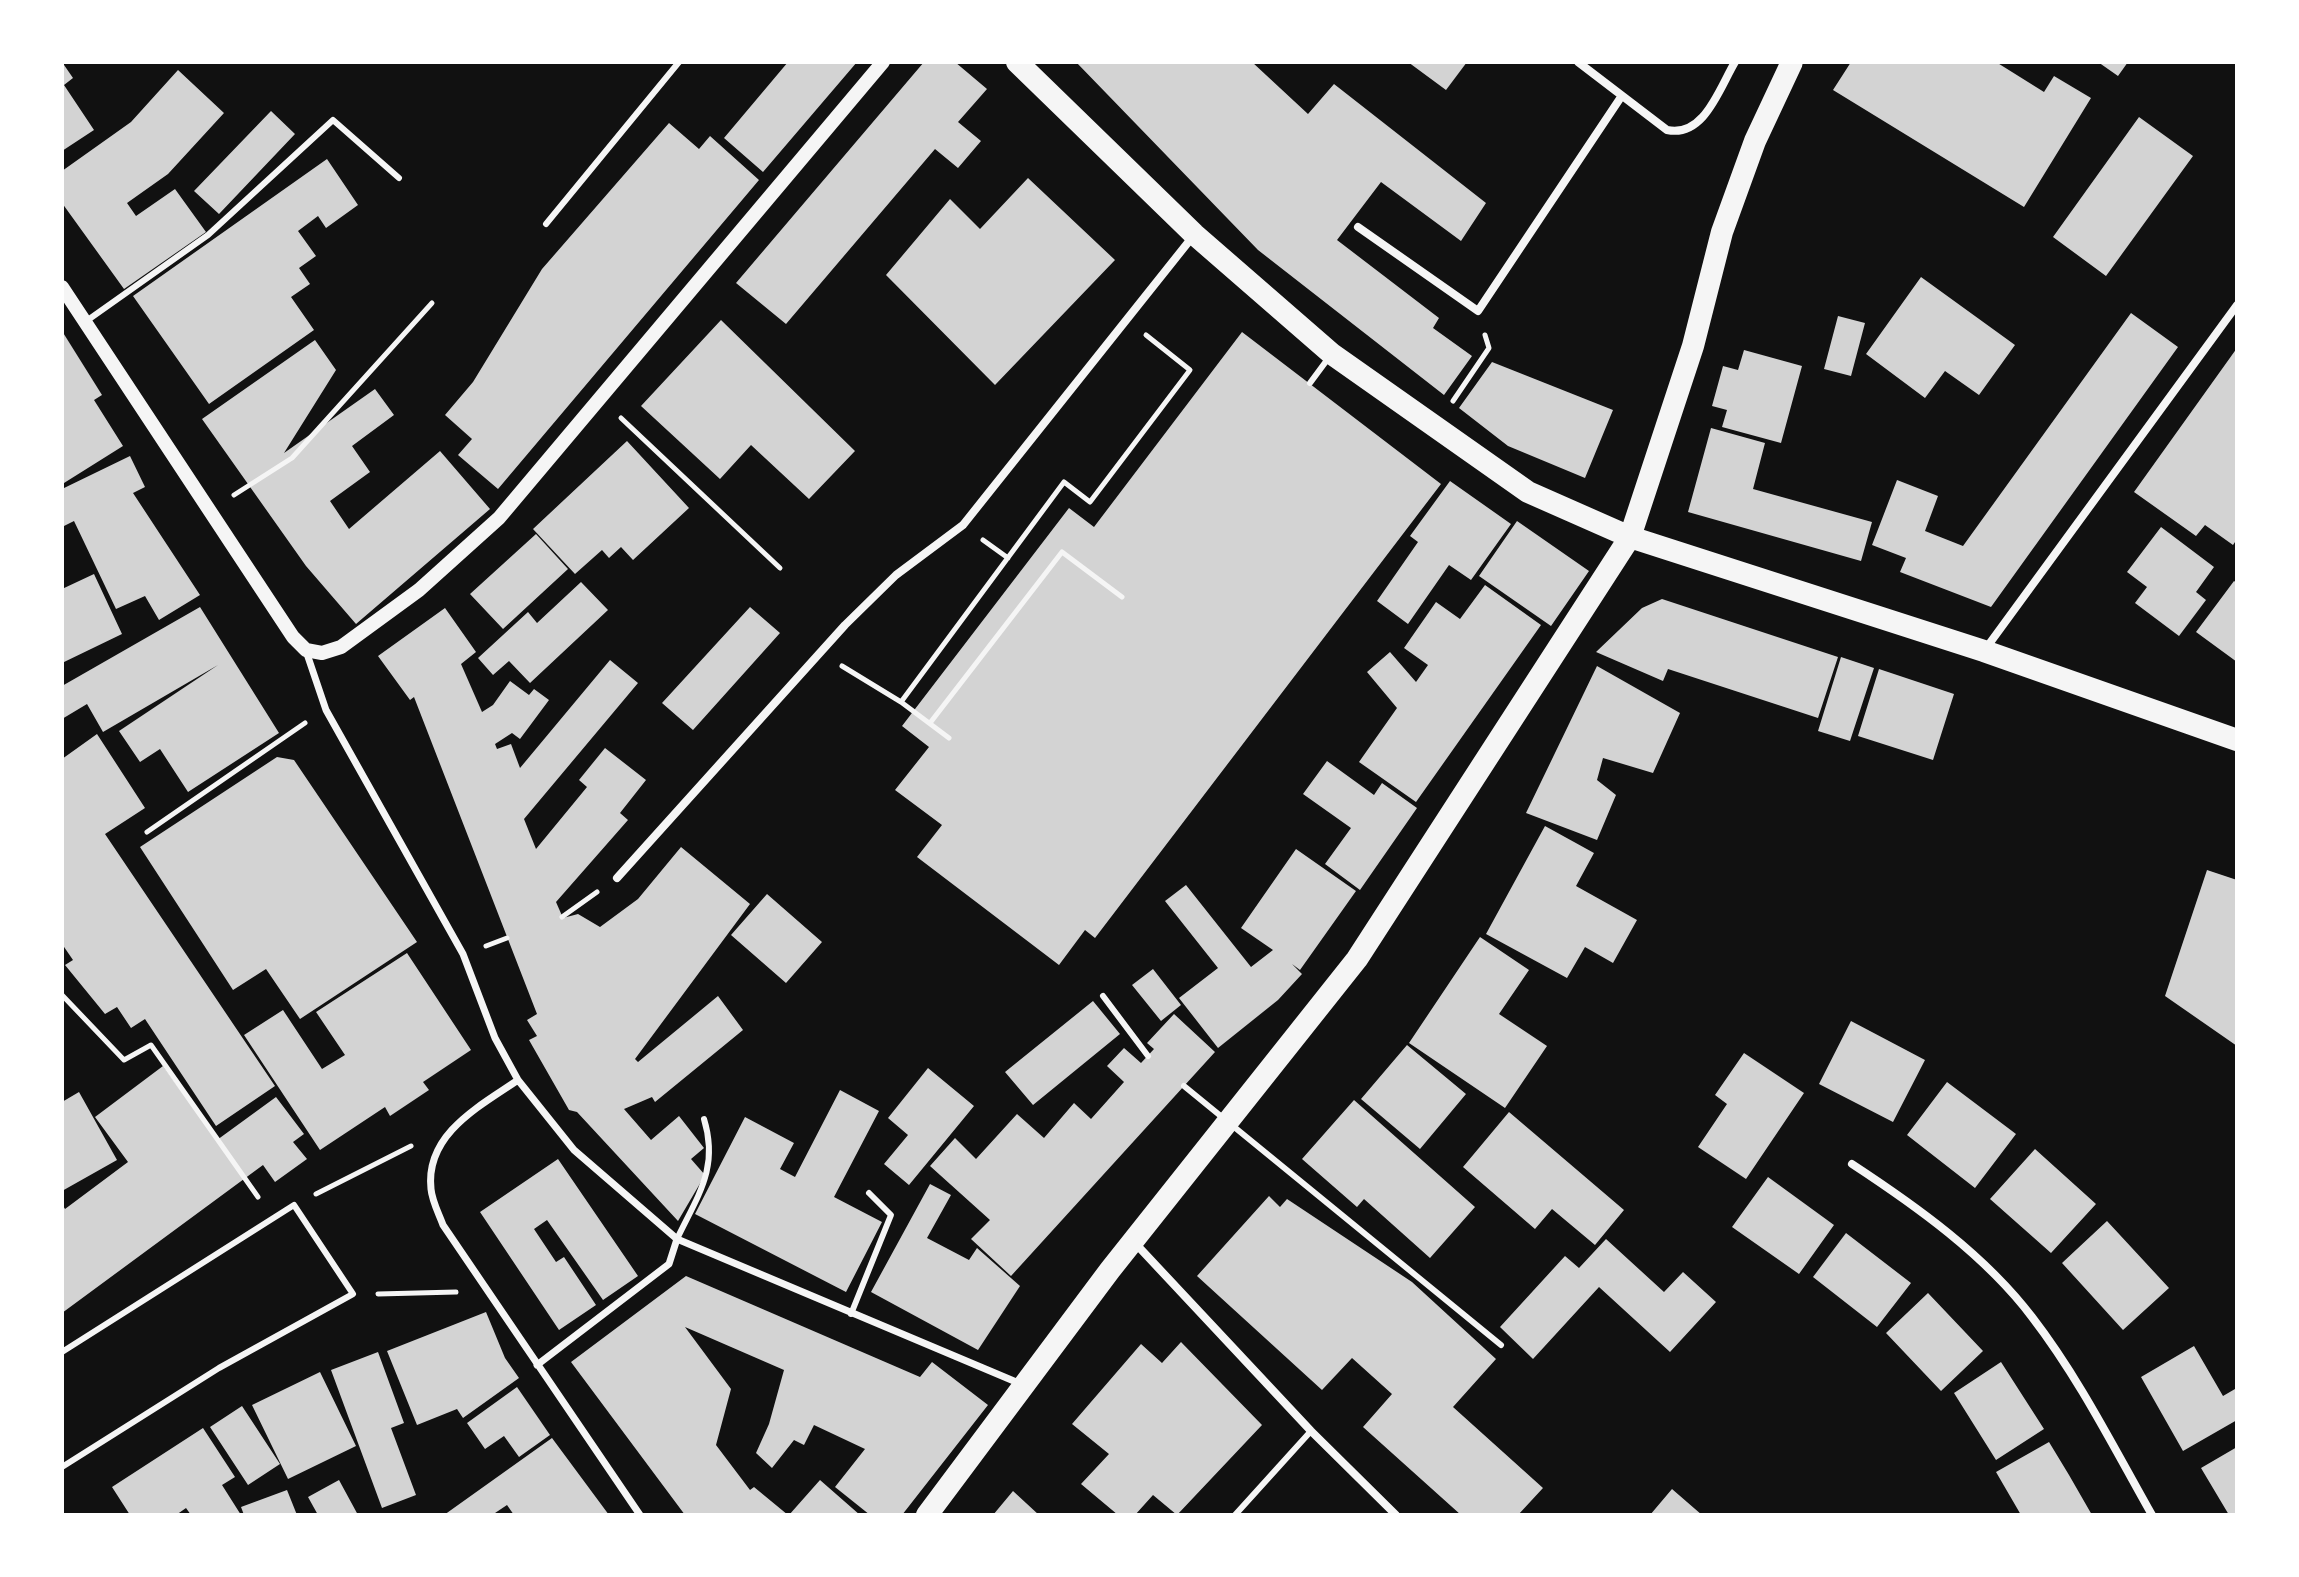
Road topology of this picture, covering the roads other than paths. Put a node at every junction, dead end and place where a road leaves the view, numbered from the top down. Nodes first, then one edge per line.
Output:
1 (679, 62) edge
2 (883, 62) edge
3 (1017, 62) edge
4 (1578, 62) edge
5 (1735, 62) edge
6 (1792, 62) edge
7 (1621, 97) junction
8 (399, 178) dead end
9 (546, 224) dead end
10 (1358, 227) dead end
11 (1194, 234) junction
12 (62, 287) edge
13 (2237, 305) edge
14 (85, 322) junction
15 (1332, 354) junction
16 (1310, 383) dead end
17 (1630, 537) junction
18 (306, 650) junction
19 (1984, 651) junction
20 (2237, 740) edge
21 (617, 878) road end
22 (1103, 996) dead end
23 (1148, 1056) dead end
24 (518, 1080) junction
25 (1184, 1086) dead end
26 (704, 1119) dead end
27 (1230, 1121) junction
28 (1852, 1164) dead end
29 (869, 1193) dead end
30 (677, 1239) junction
31 (1135, 1243) junction
32 (851, 1314) junction
33 (1501, 1345) dead end
34 (62, 1352) edge
35 (537, 1365) junction
36 (1023, 1385) junction
37 (1311, 1431) junction
38 (62, 1467) edge
39 (640, 1515) edge
40 (927, 1515) edge
41 (1235, 1515) edge
42 (1396, 1515) edge
43 (2152, 1515) edge

1 - 9 lane
2 - 18 street
3 - 11 highway
4 - 7 street
5 - 7 street
6 - 17 highway
7 - 10 street
8 - 14 lane
11 - 15 highway
11 - 21 street
12 - 14 street
13 - 19 street
14 - 18 street
15 - 16 lane
15 - 17 highway
17 - 19 highway
17 - 27 highway
18 - 24 street
19 - 20 highway
22 - 23 lane
24 - 30 street
24 - 35 street
25 - 27 lane
26 - 30 lane
27 - 31 highway
27 - 33 lane
28 - 43 street
29 - 32 lane
30 - 32 street
30 - 35 street
31 - 36 highway
31 - 37 street
32 - 36 street
34 - 38 lane
35 - 39 street
36 - 40 highway
37 - 41 lane
37 - 42 street

